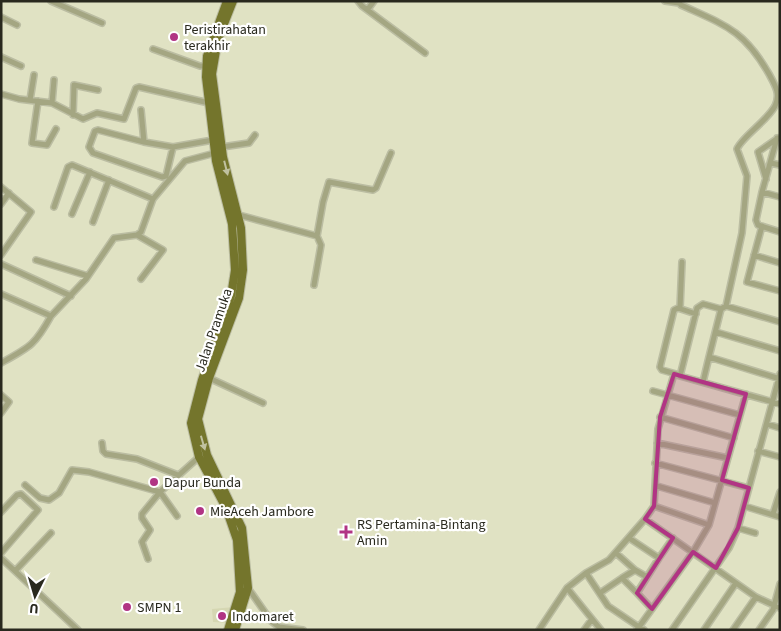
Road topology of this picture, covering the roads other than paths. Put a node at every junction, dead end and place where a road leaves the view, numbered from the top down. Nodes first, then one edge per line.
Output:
1 (51, 1) edge
2 (227, 1) edge
3 (233, 1) edge
4 (358, 1) edge
5 (374, 1) edge
6 (665, 1) edge
7 (679, 2) edge
8 (368, 9) junction
9 (1, 17) edge
10 (222, 19) junction
11 (102, 23) dead end
12 (17, 25) dead end
13 (153, 49) dead end
14 (424, 53) dead end
15 (1, 58) edge
16 (21, 66) dead end
17 (206, 66) junction
18 (34, 75) dead end
19 (54, 80) dead end
20 (98, 90) dead end
21 (1, 94) edge
22 (30, 100) junction
23 (38, 101) junction
24 (52, 103) junction
25 (209, 103) junction
26 (141, 110) dead end
27 (72, 115) junction
28 (56, 129) dead end
29 (255, 135) dead end
30 (778, 138) edge
31 (213, 140) junction
32 (144, 142) junction
33 (173, 147) junction
34 (222, 147) junction
35 (215, 153) junction
36 (391, 153) dead end
37 (771, 163) junction
38 (780, 165) edge
39 (90, 172) junction
40 (109, 180) junction
41 (766, 180) junction
42 (1, 187) edge
43 (762, 192) junction
44 (9, 193) junction
45 (780, 197) edge
46 (153, 199) junction
47 (1, 204) edge
48 (54, 207) dead end
49 (72, 214) dead end
50 (239, 215) junction
51 (93, 222) dead end
52 (762, 226) junction
53 (780, 232) edge
54 (137, 235) junction
55 (317, 236) junction
56 (1, 255) edge
57 (754, 255) junction
58 (36, 260) dead end
59 (682, 262) dead end
60 (780, 263) edge
61 (1, 264) edge
62 (239, 270) junction
63 (88, 276) junction
64 (140, 279) dead end
65 (314, 285) dead end
66 (780, 291) edge
67 (1, 294) edge
68 (71, 296) junction
69 (235, 297) junction
70 (680, 308) junction
71 (723, 308) junction
72 (696, 314) junction
73 (51, 316) junction
74 (780, 322) edge
75 (716, 332) junction
76 (780, 351) edge
77 (709, 357) junction
78 (1, 363) edge
79 (677, 375) junction
80 (779, 377) edge
81 (209, 378) junction
82 (703, 382) junction
83 (653, 391) dead end
84 (667, 394) junction
85 (746, 394) junction
86 (1, 395) edge
87 (773, 402) junction
88 (263, 403) dead end
89 (780, 404) edge
90 (1, 413) edge
91 (740, 415) junction
92 (660, 417) junction
93 (767, 424) junction
94 (780, 428) edge
95 (734, 438) junction
96 (102, 442) dead end
97 (657, 443) junction
98 (758, 451) junction
99 (199, 457) junction
100 (780, 457) edge
101 (728, 458) junction
102 (655, 464) junction
103 (178, 475) junction
104 (722, 480) junction
105 (25, 485) dead end
106 (657, 486) junction
107 (749, 488) junction
108 (160, 492) junction
109 (780, 492) edge
110 (716, 503) junction
111 (654, 506) junction
112 (744, 506) junction
113 (1, 512) edge
114 (773, 514) junction
115 (177, 516) dead end
116 (780, 517) edge
117 (645, 519) junction
118 (709, 525) junction
119 (738, 528) junction
120 (51, 533) dead end
121 (755, 533) dead end
122 (629, 538) junction
123 (673, 538) junction
124 (693, 552) junction
125 (1, 553) edge
126 (616, 553) junction
127 (1, 558) edge
128 (659, 558) junction
129 (148, 559) dead end
130 (716, 568) junction
131 (635, 570) junction
132 (15, 571) junction
133 (586, 573) junction
134 (648, 577) junction
135 (622, 578) junction
136 (736, 583) junction
137 (780, 584) edge
138 (248, 588) junction
139 (568, 588) junction
140 (600, 593) junction
141 (637, 593) junction
142 (756, 597) junction
143 (775, 608) edge
144 (652, 609) junction
145 (780, 615) edge
146 (592, 619) junction
147 (286, 629) edge
148 (640, 629) edge
149 (78, 630) edge
150 (228, 630) edge
151 (235, 630) edge
152 (303, 630) edge
153 (539, 630) edge
154 (584, 630) edge
155 (602, 630) edge
156 (672, 630) edge
157 (704, 630) edge
158 (733, 630) edge
159 (759, 630) edge

1 - 11 street
2 - 10 main road, Jalan Pramuka
3 - 10 main road, Jalan Pramuka
4 - 8 street
5 - 8 street
6 - 7 street
7 - 71 street
8 - 14 street
9 - 12 street
10 - 17 main road, Jalan Pramuka
10 - 34 main road, Jalan Pramuka
13 - 17 street
15 - 16 street
17 - 25 main road, Jalan Pramuka
18 - 22 street
19 - 24 street
20 - 27 street
21 - 22 street
22 - 23 street
23 - 24 street
23 - 28 street
24 - 27 street
25 - 27 street
25 - 31 main road, Jalan Pramuka
26 - 32 street
29 - 34 street
30 - 37 street
30 - 41 street
31 - 33 street
31 - 35 main road, Jalan Pramuka
32 - 33 street
32 - 33 street
34 -> 50 main road, Jalan Pramuka
35 - 46 street
35 - 62 main road, Jalan Pramuka
36 - 55 street
37 - 38 street
37 - 41 street
39 - 40 street
39 - 48 street
39 - 49 street
40 - 46 street
40 - 51 street
41 - 43 street
42 - 44 street
43 - 45 street
43 - 52 street
44 - 47 street
44 - 56 street
46 - 54 street
50 - 55 street
50 - 62 main road, Jalan Pramuka
52 - 53 street
52 - 57 street
54 - 63 street
54 - 64 street
55 - 65 street
57 - 60 street
57 - 66 street
58 - 63 street
59 - 70 street
61 - 68 street
62 - 69 main road, Jalan Pramuka
63 - 68 street
67 - 73 street
68 - 73 street
69 - 81 main road, Jalan Pramuka
69 - 99 main road, Jalan Pramuka
70 - 72 street
70 - 79 street
71 - 72 street
71 - 74 street
71 - 75 street
72 - 79 street
73 - 78 street
75 - 76 street
75 - 77 street
77 - 80 street
77 - 82 street
79 - 82 street
79 - 84 street
80 - 87 street
81 - 88 street
81 -> 138 main road, Jalan Pramuka
82 - 85 street
83 - 84 street
84 - 91 street
84 - 92 street
85 - 87 street
85 - 91 street
86 - 90 street
87 - 89 street
87 - 93 street
91 - 95 street
92 - 95 street
92 - 97 street
93 - 94 street
93 - 98 street
95 - 101 street
96 - 103 street
97 - 101 street
97 - 102 street
98 - 100 street
98 - 107 street
99 - 103 street
99 - 150 main road, Jalan Pramuka
101 - 104 street
102 - 104 street
102 - 106 street
103 - 108 street
104 - 107 street
104 - 110 street
105 - 108 street
106 - 110 street
106 - 111 street
107 - 112 street
108 - 115 street
108 - 129 street
109 - 114 street
110 - 118 street
111 - 117 street
111 - 118 street
112 - 114 street
112 - 119 street
113 - 125 street
114 - 116 street
117 - 122 street
117 - 123 street
118 - 124 street
119 - 121 street
119 - 130 street
120 - 132 street
122 - 126 street
122 - 128 street
123 - 124 street
123 - 128 street
124 - 130 street
124 - 144 street
126 - 131 street
126 - 133 street
127 - 132 street
128 - 134 street
130 - 136 street
130 - 156 street
131 - 134 street
131 - 135 street
132 - 149 street
133 - 139 street
133 - 140 street
134 - 141 street
135 - 140 street
135 - 141 street
136 - 142 street
136 - 157 street
137 - 143 street
138 - 147 street
138 - 151 main road, Jalan Pramuka
139 - 146 street
139 - 153 street
140 - 148 street
141 - 144 street
142 - 143 street
142 - 158 street
143 - 145 street
143 - 159 street
144 - 148 street
146 - 154 street
146 - 155 street
147 - 152 street

